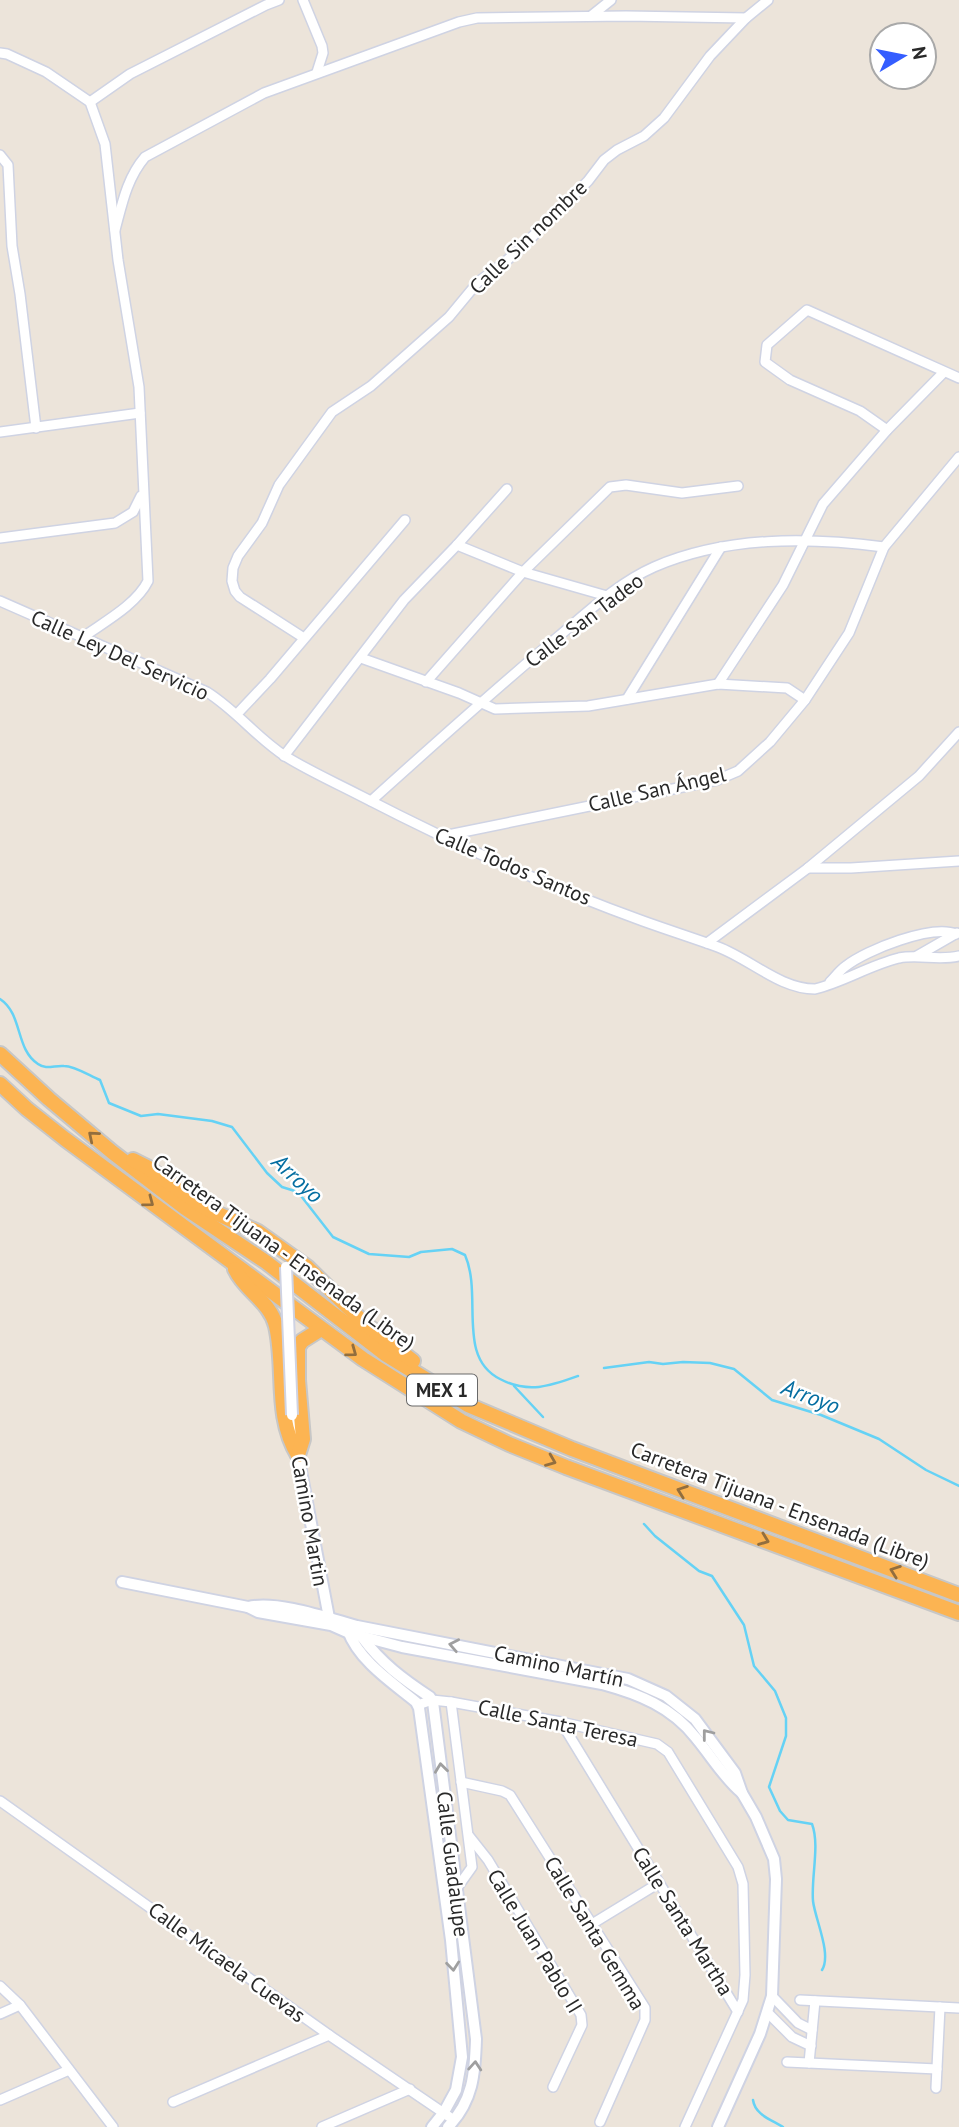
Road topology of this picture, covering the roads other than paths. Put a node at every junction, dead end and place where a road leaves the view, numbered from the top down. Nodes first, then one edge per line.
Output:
1 (279, 0) edge
2 (303, 0) edge
3 (611, 0) edge
4 (768, 0) edge
5 (590, 17) junction
6 (746, 18) junction
7 (0, 53) edge
8 (317, 72) junction
9 (90, 102) junction
10 (0, 155) edge
11 (115, 230) junction
12 (944, 372) junction
13 (959, 377) edge
14 (140, 412) junction
15 (36, 428) junction
16 (887, 430) junction
17 (0, 432) edge
18 (959, 457) edge
19 (738, 485) dead end
20 (507, 489) dead end
21 (143, 492) junction
22 (405, 520) dead end
23 (0, 538) edge
24 (803, 541) junction
25 (457, 545) junction
26 (721, 547) junction
27 (884, 547) junction
28 (523, 572) junction
29 (607, 596) junction
30 (0, 601) edge
31 (83, 637) junction
32 (304, 638) junction
33 (361, 658) junction
34 (426, 682) junction
35 (718, 684) junction
36 (626, 699) junction
37 (805, 700) junction
38 (478, 703) junction
39 (237, 714) junction
40 (959, 732) edge
41 (284, 756) junction
42 (371, 801) junction
43 (443, 836) junction
44 (959, 861) edge
45 (808, 867) junction
46 (957, 933) edge
47 (707, 943) junction
48 (917, 956) junction
49 (959, 956) edge
50 (827, 986) junction
51 (0, 1054) edge
52 (0, 1084) edge
53 (112, 1152) junction
54 (287, 1260) junction
55 (233, 1265) junction
56 (321, 1329) junction
57 (434, 1385) junction
58 (298, 1455) junction
59 (122, 1582) dead end
60 (959, 1595) edge
61 (959, 1613) edge
62 (329, 1621) junction
63 (351, 1628) junction
64 (362, 1637) junction
65 (432, 1700) junction
66 (450, 1702) junction
67 (418, 1705) junction
68 (561, 1722) junction
69 (461, 1782) junction
70 (742, 1793) junction
71 (0, 1801) edge
72 (469, 1836) junction
73 (659, 1883) junction
74 (457, 1888) junction
75 (592, 1924) junction
76 (0, 1986) edge
77 (772, 1996) junction
78 (800, 2000) dead end
79 (815, 2001) junction
80 (20, 2005) junction
81 (940, 2007) junction
82 (959, 2008) edge
83 (738, 2012) junction
84 (768, 2013) junction
85 (0, 2014) edge
86 (812, 2030) junction
87 (329, 2035) junction
88 (461, 2038) junction
89 (475, 2039) junction
90 (811, 2046) junction
91 (788, 2062) dead end
92 (809, 2063) junction
93 (937, 2069) junction
94 (69, 2070) junction
95 (553, 2087) dead end
96 (936, 2088) dead end
97 (410, 2089) junction
98 (0, 2101) edge
99 (173, 2102) dead end
100 (444, 2112) junction
101 (600, 2122) dead end
102 (451, 2124) edge
103 (113, 2127) edge
104 (322, 2127) edge
105 (432, 2127) edge
106 (685, 2127) edge
107 (718, 2127) edge

1 - 9 street
2 - 8 street
3 - 5 street
4 - 6 street, Calle Sin nombre
5 - 6 street
5 - 8 street
6 - 32 street, Calle Sin nombre
7 - 9 street
8 - 11 street
9 - 11 street
10 - 15 street
11 - 14 street
12 - 13 street
12 - 16 street
12 - 16 street
14 - 15 street
14 - 21 street
15 - 17 street
16 - 24 street
18 - 27 street, Calle San Ángel
19 - 28 street
20 - 25 street
21 - 23 street
21 - 31 street
22 - 32 street
24 - 26 street, Calle San Tadeo
24 - 27 street, Calle San Tadeo
24 - 35 street
25 - 28 street
25 - 33 street
26 - 29 street, Calle San Tadeo
26 - 36 street
27 - 37 street, Calle San Ángel
28 - 29 street
28 - 34 street
29 - 38 street, Calle San Tadeo
30 - 31 street, Calle Ley Del Servicio
31 - 39 street, Calle Ley Del Servicio
32 - 39 street
33 - 34 street
33 - 41 street
34 - 38 street
35 - 36 street
35 - 37 street
36 - 38 street
37 - 43 street, Calle San Ángel
38 - 42 street, Calle San Tadeo
39 - 41 street, Calle Todos Santos
40 - 45 street
41 - 42 street, Calle Todos Santos
42 - 43 street, Calle Todos Santos
43 - 47 street, Calle Todos Santos
44 - 45 street
45 - 47 street
46 - 48 street
46 - 50 street
47 - 50 street, Calle Todos Santos
48 - 49 street
48 - 50 street
53 -> 51 highway, Carretera Tijuana - Ensenada (Libre) / MEX 1
52 -> 55 highway, Carretera Tijuana - Ensenada (Libre) / MEX 1
53 - 54 highway
53 - 57 highway, Carretera Tijuana - Ensenada (Libre) / MEX 1
54 - 57 highway
54 - 58 street, Camino Martin, bridge
55 - 56 highway, Carretera Tijuana - Ensenada (Libre) / MEX 1
55 - 58 highway
56 - 58 highway
56 -> 61 highway, Carretera Tijuana - Ensenada (Libre) / MEX 1
60 -> 57 highway, Carretera Tijuana - Ensenada (Libre) / MEX 1
58 - 62 street, Camino Martin
59 - 62 street, Camino Martín
62 - 63 street, Camino Martín
63 - 64 street
63 - 67 street
70 -> 63 street, Camino Martín
64 - 65 street
64 - 70 street, Camino Martín
65 - 66 street, Calle Santa Teresa
65 - 67 street, Calle Santa Teresa
74 -> 65 street, Calle Guadalupe
66 - 68 street, Calle Santa Teresa
66 - 69 street, Calle Juan Pablo II
67 -> 88 street, Calle Guadalupe
68 - 73 street, Calle Santa Martha
68 - 83 street, Calle Santa Teresa
69 - 72 street, Calle Juan Pablo II
69 - 75 street, Calle Santa Gemma
70 - 77 street, Camino Martín
71 - 87 street, Calle Micaela Cuevas
72 - 74 street, Calle Juan Pablo II
72 - 95 street, Calle Juan Pablo II
73 - 75 street
73 - 83 street, Calle Santa Martha
74 - 89 street, Calle Guadalupe
75 - 101 street, Calle Santa Gemma
76 - 80 street
77 - 84 street, Camino Martín
77 - 86 street
78 - 79 street
79 - 81 street
79 - 86 street
80 - 85 street
80 - 94 street
81 - 82 street
81 - 93 street
83 - 106 street, Calle Santa Martha
84 - 90 street
84 - 107 street, Camino Martín
86 - 90 street
87 - 97 street, Calle Micaela Cuevas
87 - 99 street
88 - 89 street
88 - 100 street, Calle Guadalupe
102 -> 89 street, Calle Guadalupe
90 - 92 street
91 - 92 street
92 - 93 street
93 - 96 street
94 - 98 street
94 - 103 street
97 - 100 street, Calle Micaela Cuevas
97 - 104 street
100 - 102 street, Calle Micaela Cuevas
100 - 105 street, Calle Guadalupe

